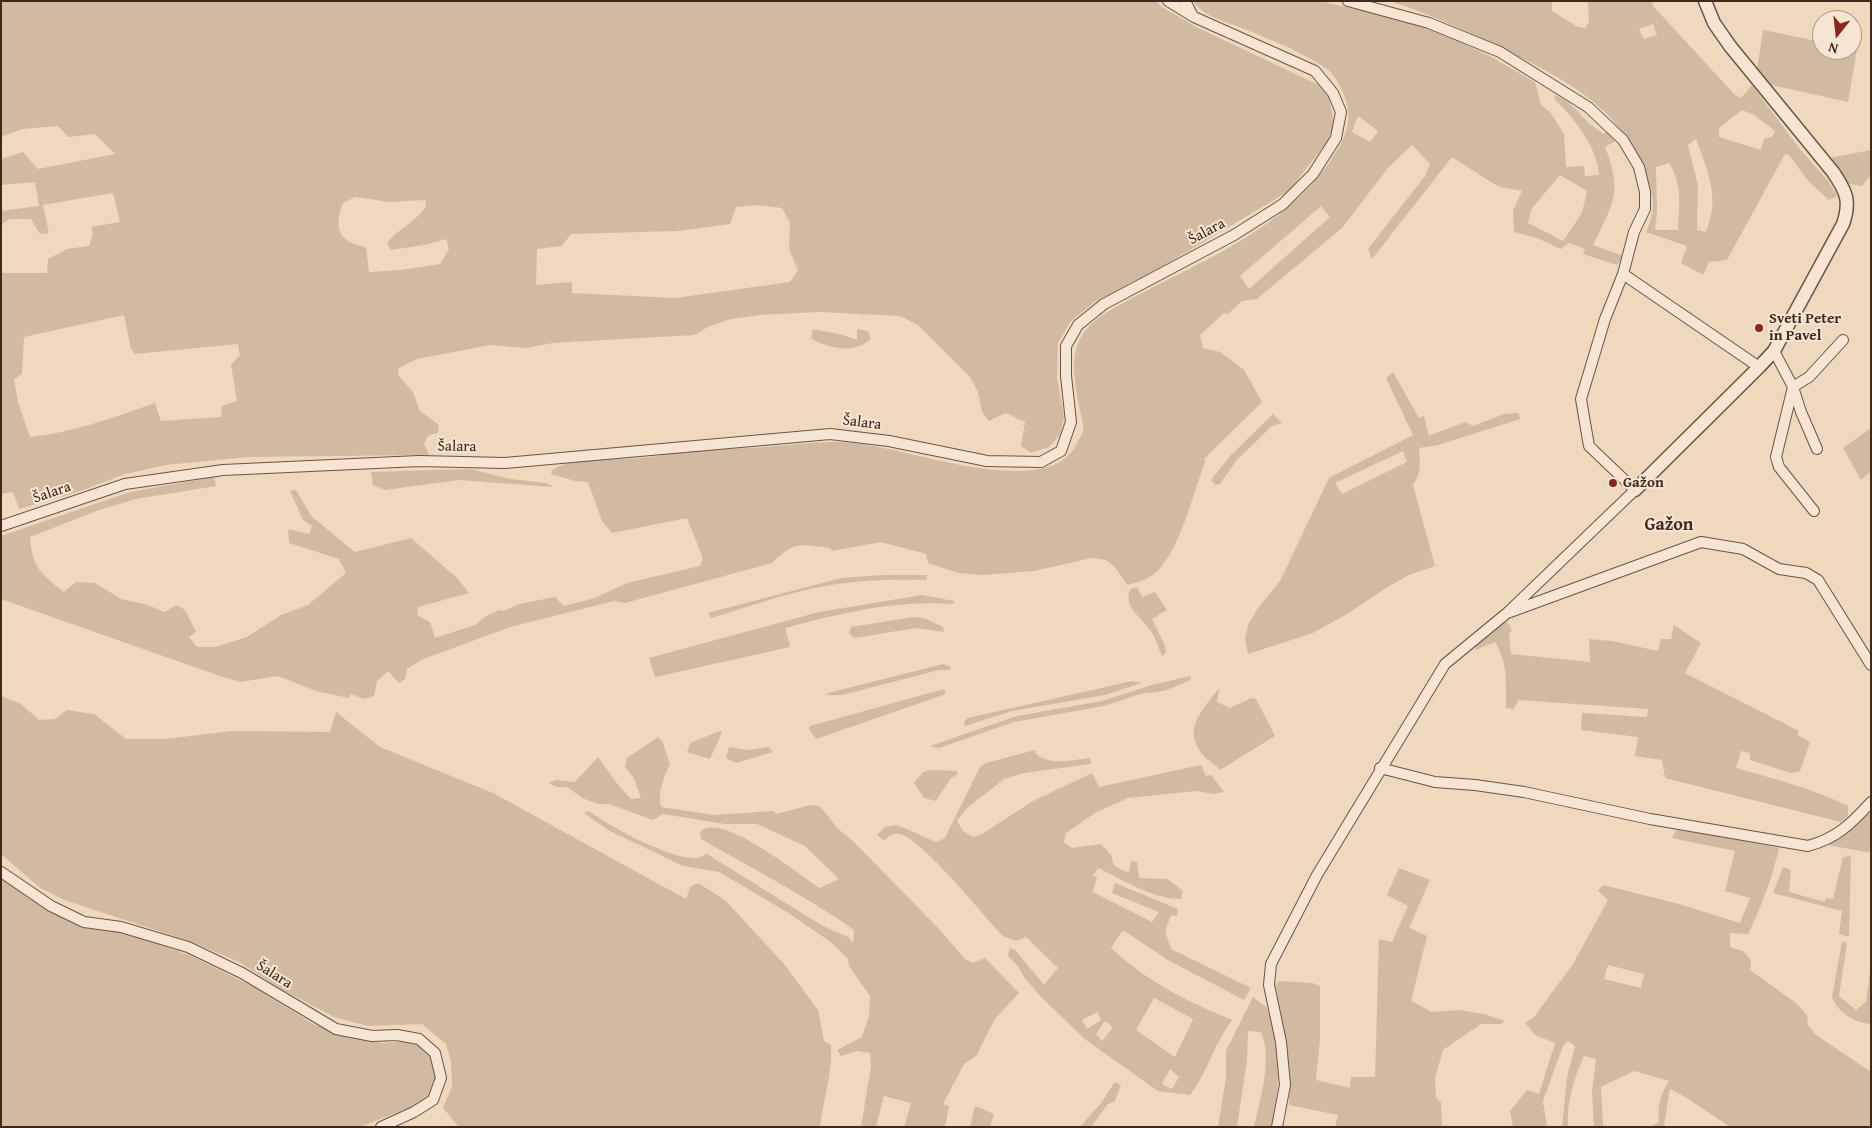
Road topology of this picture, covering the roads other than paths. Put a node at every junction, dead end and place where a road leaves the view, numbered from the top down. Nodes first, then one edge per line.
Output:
1 (1168, 1) edge
2 (1185, 1) edge
3 (1348, 1) edge
4 (1706, 1) edge
5 (1194, 17) junction
6 (1623, 274) junction
7 (1843, 340) dead end
8 (1774, 351) junction
9 (1759, 368) junction
10 (1793, 387) junction
11 (1817, 449) dead end
12 (1635, 490) junction
13 (1814, 511) dead end
14 (1, 526) edge
15 (1507, 613) junction
16 (1871, 665) edge
17 (1380, 768) junction
18 (1871, 802) edge
19 (1, 872) edge
20 (381, 1127) edge
21 (1277, 1127) edge

1 - 5 street, Šalara
2 - 5 street
3 - 6 street
4 - 8 street
5 - 14 street, Šalara
6 - 9 street
6 - 12 street
7 - 10 street
8 - 9 street
8 - 10 street
9 - 12 street
10 - 11 street
10 - 13 street
12 - 15 street
15 - 16 street
15 - 17 street
17 - 18 street
17 - 21 street
19 - 20 street, Šalara

